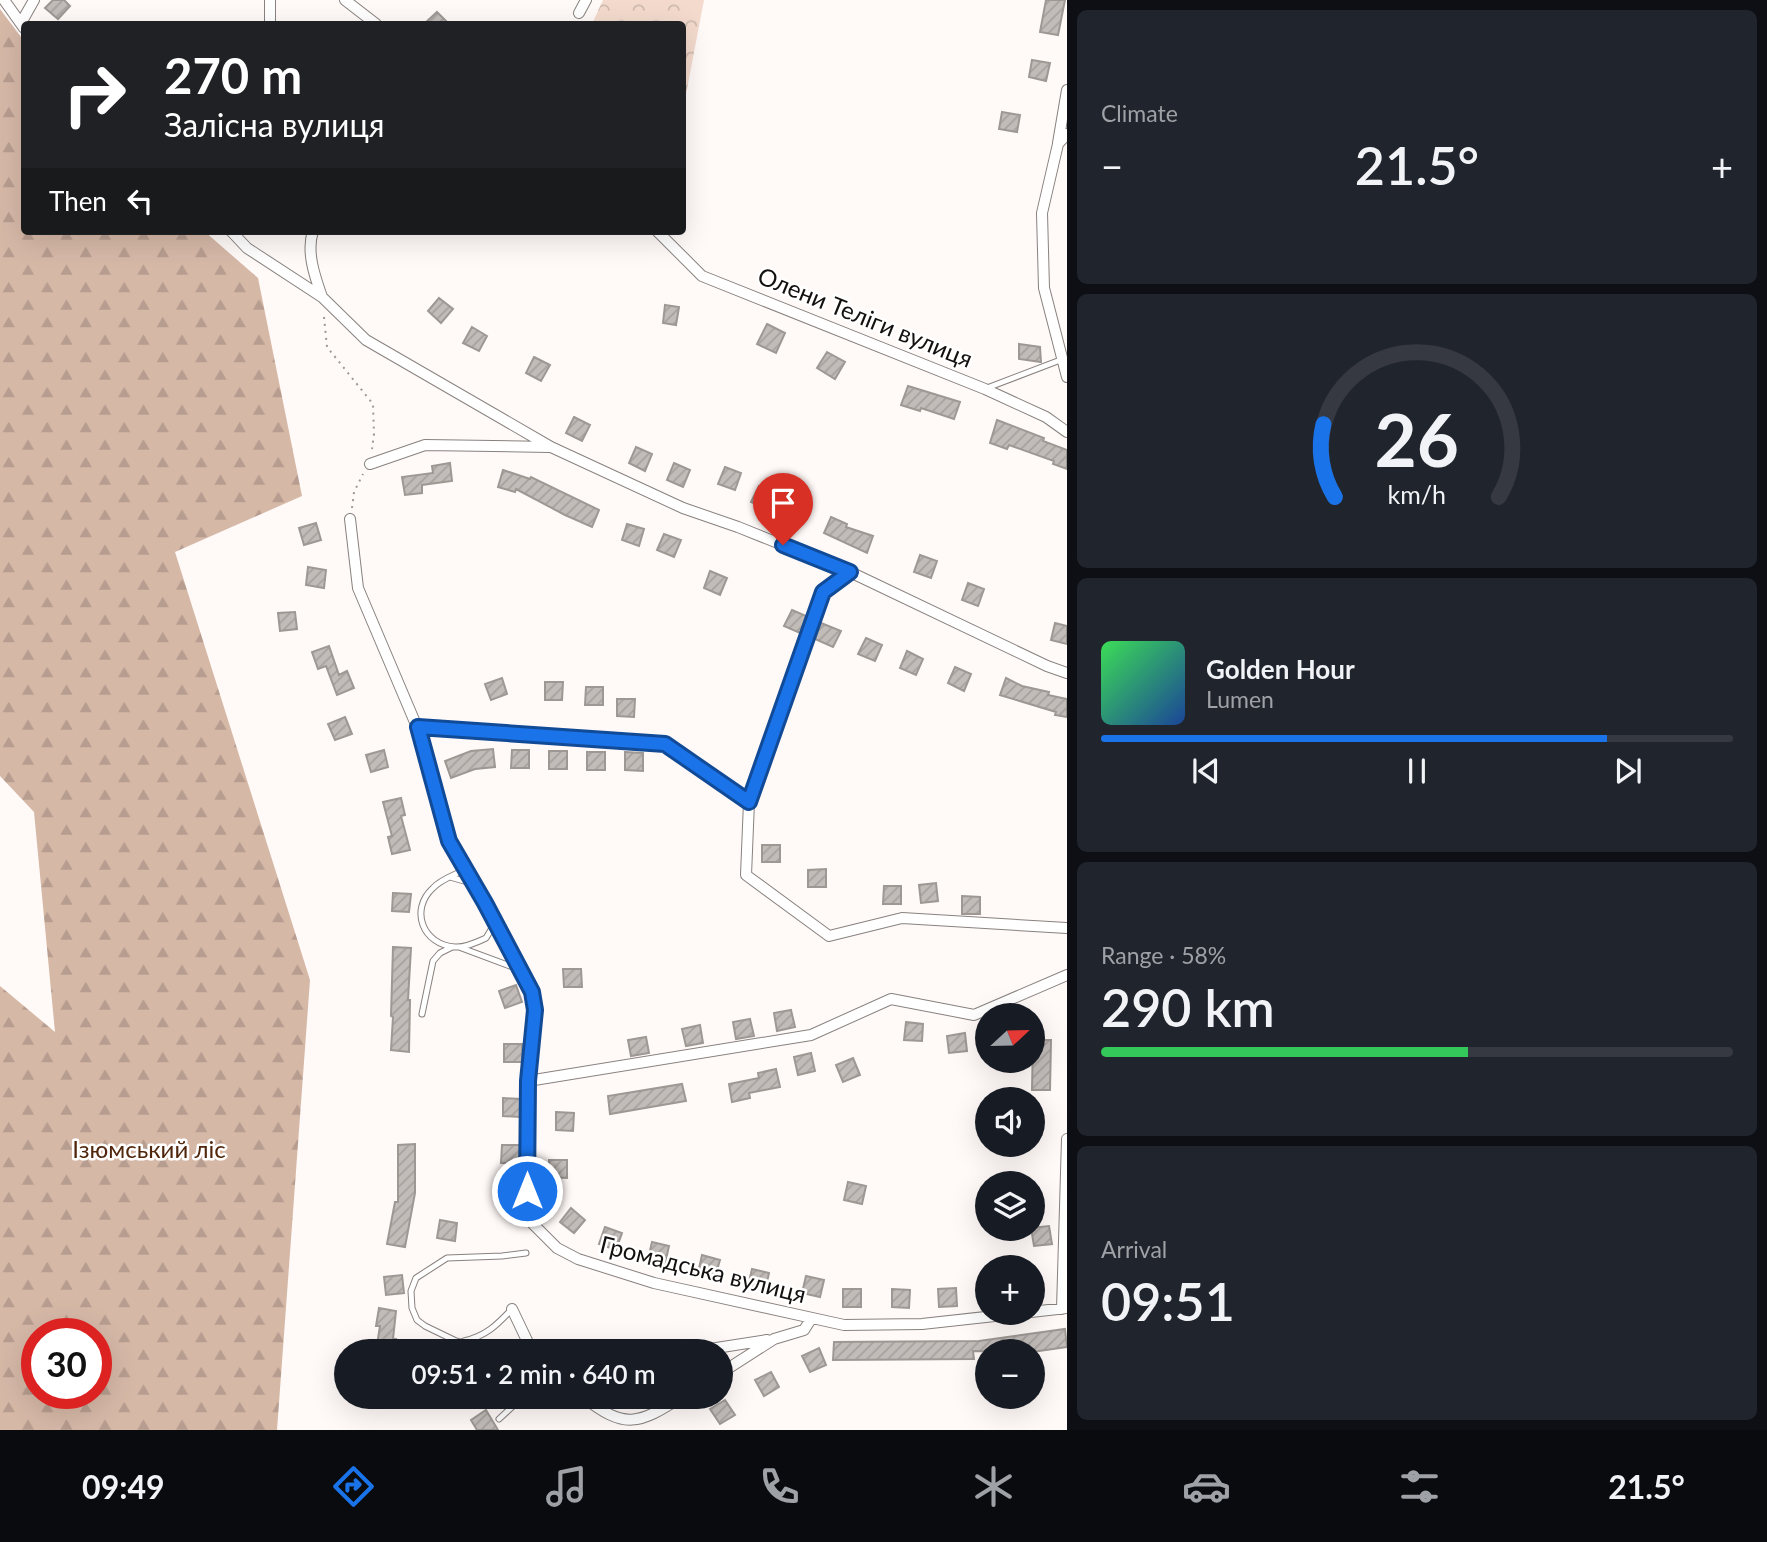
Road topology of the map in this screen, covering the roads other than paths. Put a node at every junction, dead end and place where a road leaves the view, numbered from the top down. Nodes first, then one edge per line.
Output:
1 (4, 0) edge
2 (34, 0) edge
3 (270, 0) edge
4 (345, 0) edge
5 (586, 0) edge
6 (579, 13) dead end
7 (25, 21) edge
8 (270, 21) edge
9 (372, 21) edge
10 (21, 22) edge
11 (1067, 90) edge
12 (1067, 134) edge
13 (1058, 144) junction
14 (235, 235) edge
15 (312, 235) edge
16 (661, 235) edge
17 (322, 298) junction
18 (1063, 359) junction
19 (1067, 377) edge
20 (985, 389) junction
21 (1067, 432) edge
22 (551, 447) junction
23 (370, 464) road end
24 (350, 519) road end
25 (850, 572) junction
26 (1067, 673) edge
27 (418, 727) junction
28 (749, 802) junction
29 (464, 864) junction
30 (450, 877) junction
31 (475, 885) junction
32 (495, 921) junction
33 (1067, 928) edge
34 (456, 947) junction
35 (522, 970) junction
36 (1067, 975) edge
37 (422, 1014) dead end
38 (528, 1081) junction
39 (1067, 1139) edge
40 (526, 1253) dead end
41 (1065, 1308) edge
42 (512, 1309) joint
43 (811, 1319) junction
44 (453, 1339) edge
45 (474, 1339) edge
46 (526, 1339) edge
47 (774, 1339) junction
48 (733, 1345) edge
49 (733, 1365) edge
50 (510, 1409) edge
51 (596, 1409) edge
52 (663, 1409) edge
53 (499, 1419) dead end

1 - 10 street
2 - 7 street
3 - 8 street
4 - 9 street
5 - 6 street
11 - 13 street
12 - 13 street
13 - 18 street
14 - 17 street
15 - 17 street
16 - 20 street, Олени Теліги вулиця
17 - 22 street
18 - 19 street
18 - 20 lane
20 - 21 street, Олени Теліги вулиця
22 - 23 street
22 - 25 street
24 - 27 street, Громадська вулиця
25 - 26 street
25 - 28 street
27 - 28 street
27 - 29 street, Громадська вулиця
28 - 33 street
29 - 30 lane
29 - 30 lane
29 - 31 street, Громадська вулиця
30 - 31 lane
30 - 34 lane
31 - 32 street, Громадська вулиця
32 - 34 lane
32 - 35 street, Громадська вулиця
34 - 35 lane
34 - 37 lane
35 - 38 street, Громадська вулиця
36 - 38 street
38 - 43 street, Громадська вулиця
39 - 41 street
40 - 44 lane
41 - 43 street, Громадська вулиця
42 - 45 lane
42 - 46 street
43 - 47 street
47 - 48 street, Громадська вулиця
47 - 49 street
50 - 53 lane
51 - 52 street

